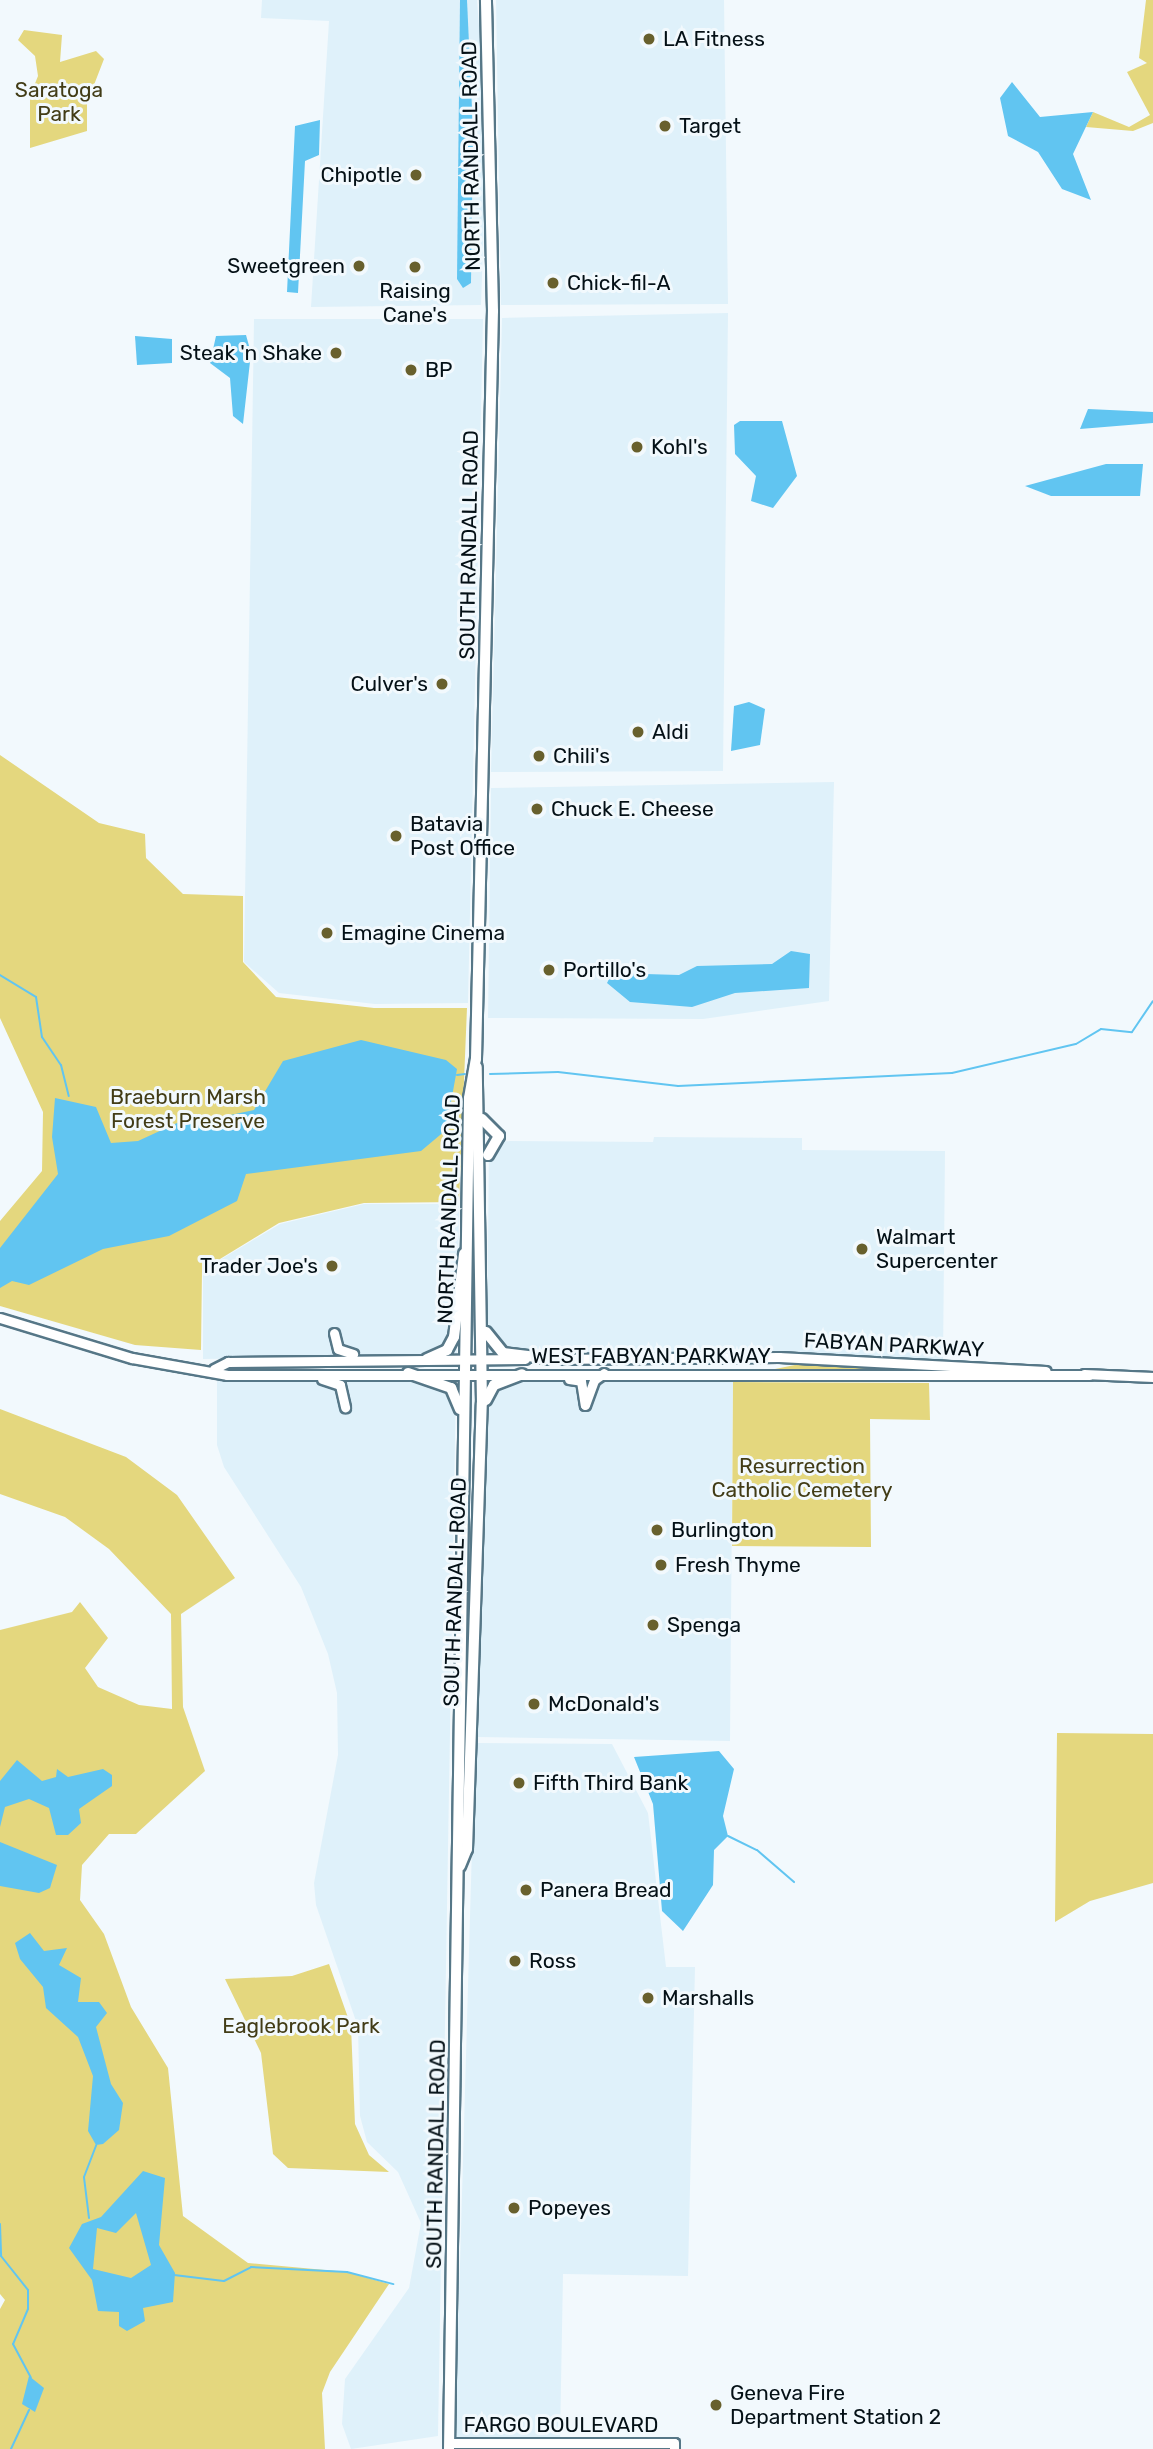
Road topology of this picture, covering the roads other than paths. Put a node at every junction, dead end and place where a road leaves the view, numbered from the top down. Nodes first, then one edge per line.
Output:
1 (486, 0) edge
2 (493, 311) joint
3 (483, 780) joint
4 (476, 1059) junction
5 (482, 1119) junction
6 (483, 1214) junction
7 (469, 1233) junction
8 (0, 1318) edge
9 (483, 1323) junction
10 (334, 1332) dead end
11 (414, 1359) junction
12 (427, 1359) junction
13 (464, 1359) junction
14 (483, 1359) junction
15 (554, 1359) junction
16 (214, 1369) junction
17 (408, 1373) junction
18 (604, 1373) junction
19 (464, 1374) junction
20 (483, 1374) junction
21 (522, 1374) junction
22 (254, 1375) junction
23 (1089, 1375) junction
24 (1153, 1377) edge
25 (345, 1407) dead end
26 (463, 1420) junction
27 (480, 1446) junction
28 (460, 1866) junction
29 (449, 2446) edge
30 (674, 2446) edge

1 - 2 main road, NORTH RANDALL ROAD
2 - 3 main road, SOUTH RANDALL ROAD
3 - 4 main road, NORTH RANDALL ROAD
4 - 5 main road, NORTH RANDALL ROAD
4 - 7 main road, NORTH RANDALL ROAD
5 - 6 main road, NORTH RANDALL ROAD
5 - 6 main road
6 - 9 main road, NORTH RANDALL ROAD
7 - 12 main road
7 - 13 main road, NORTH RANDALL ROAD
8 - 16 main road, WEST FABYAN PARKWAY
9 - 14 main road, NORTH RANDALL ROAD
9 - 15 main road
10 - 11 main road
11 - 12 main road, WEST FABYAN PARKWAY
11 - 16 main road, WEST FABYAN PARKWAY
12 - 13 main road, WEST FABYAN PARKWAY
13 - 14 main road, FABYAN PARKWAY
13 - 19 main road, SOUTH RANDALL ROAD
14 - 15 main road, FABYAN PARKWAY
14 - 20 main road, SOUTH RANDALL ROAD
15 - 23 main road, FABYAN PARKWAY
16 - 22 main road, WEST FABYAN PARKWAY
17 - 19 main road, WEST FABYAN PARKWAY
17 - 22 main road, WEST FABYAN PARKWAY
17 - 26 main road
18 - 21 main road, WEST FABYAN PARKWAY
18 - 21 main road
18 - 23 main road, WEST FABYAN PARKWAY
19 - 20 main road, WEST FABYAN PARKWAY
19 - 26 main road, SOUTH RANDALL ROAD
20 - 21 main road, WEST FABYAN PARKWAY
20 - 27 main road, SOUTH RANDALL ROAD
21 - 27 main road
22 - 25 main road
23 - 24 main road, FABYAN PARKWAY
26 - 28 main road, SOUTH RANDALL ROAD
27 - 28 main road, SOUTH RANDALL ROAD
28 - 29 main road, SOUTH RANDALL ROAD
29 - 30 main road, FARGO BOULEVARD

